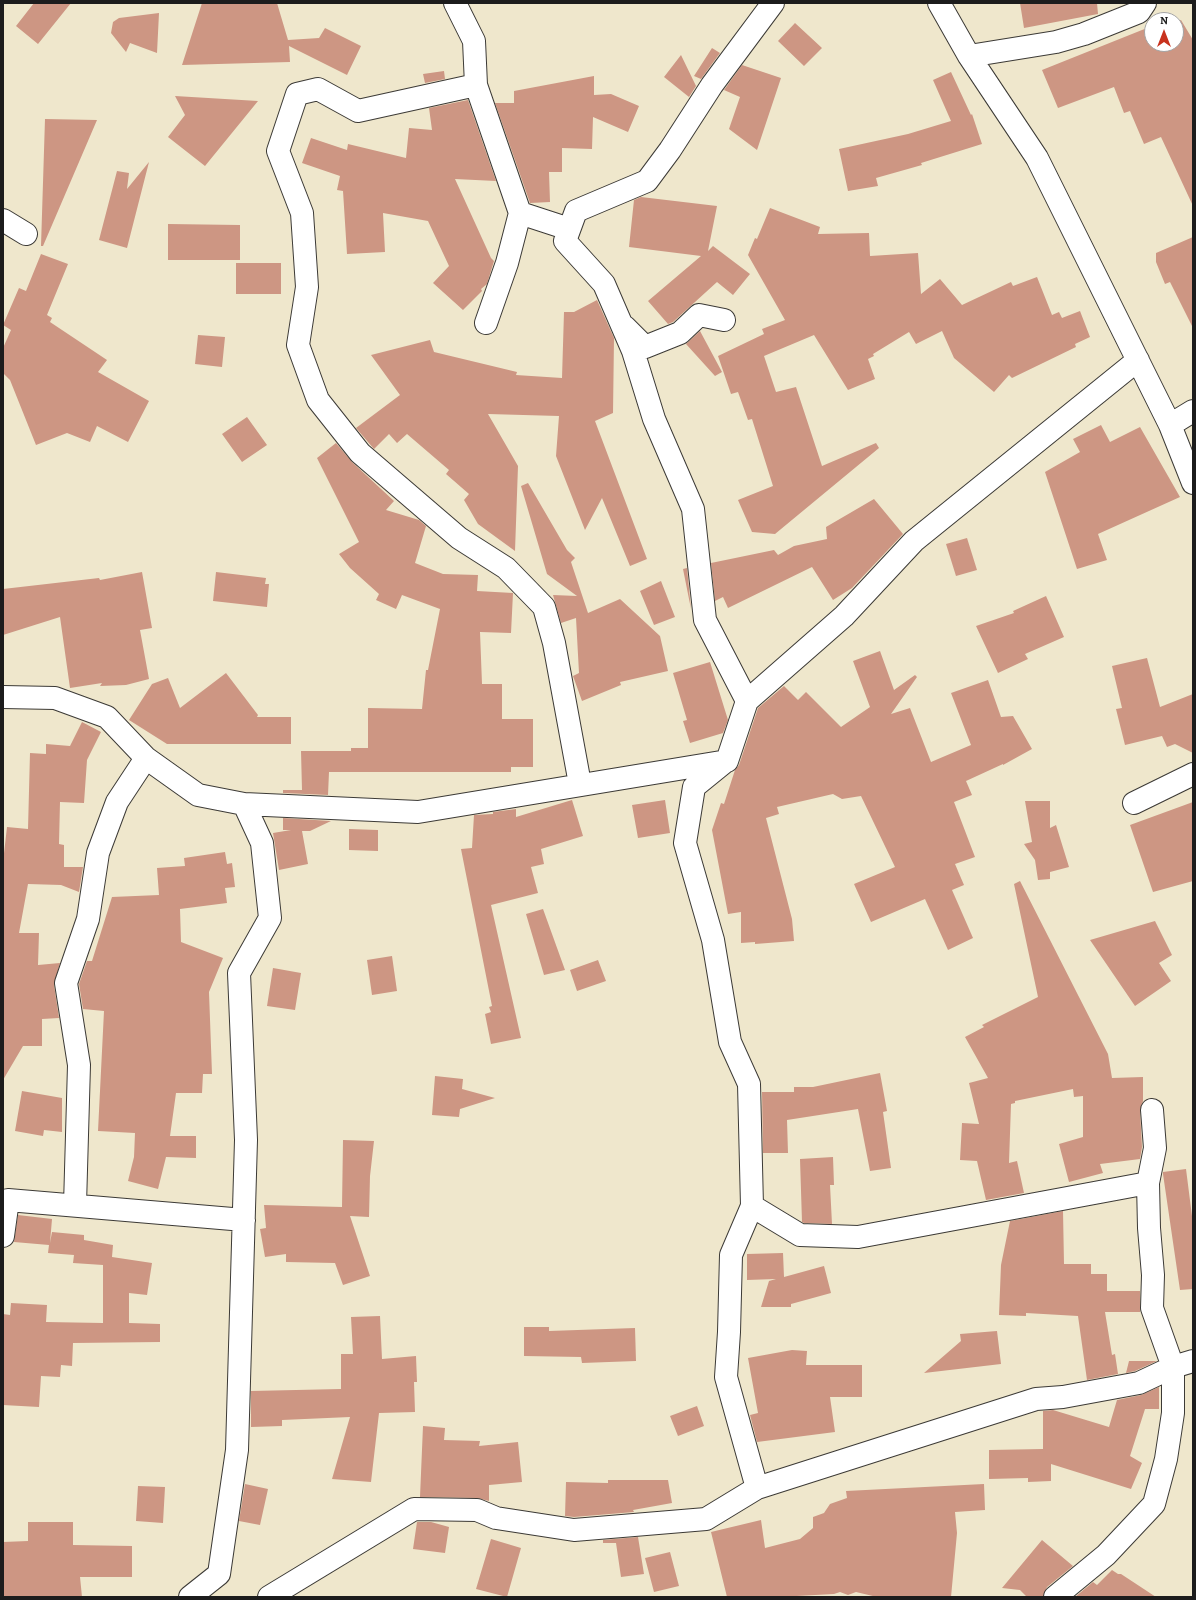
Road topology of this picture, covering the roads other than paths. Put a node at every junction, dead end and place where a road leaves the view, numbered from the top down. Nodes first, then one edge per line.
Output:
1 (455, 3) edge
2 (773, 3) edge
3 (939, 3) edge
4 (1145, 3) edge
5 (969, 56) junction
6 (476, 85) junction
7 (520, 213) junction
8 (3, 220) edge
9 (569, 229) junction
10 (26, 234) dead end
11 (724, 320) dead end
12 (619, 321) junction
13 (486, 324) dead end
14 (1138, 360) junction
15 (1193, 411) edge
16 (1170, 425) junction
17 (1193, 483) edge
18 (3, 697) edge
19 (747, 701) junction
20 (146, 758) junction
21 (727, 761) junction
22 (1193, 774) edge
23 (580, 784) junction
24 (1134, 803) dead end
25 (244, 804) junction
26 (1152, 1110) dead end
27 (1148, 1183) junction
28 (75, 1205) junction
29 (752, 1206) junction
30 (244, 1220) junction
31 (3, 1236) edge
32 (1183, 1364) edge
33 (757, 1488) junction
34 (190, 1597) edge
35 (268, 1597) edge
36 (1055, 1597) edge

1 - 6 street
2 - 9 street
3 - 5 street
4 - 5 street
5 - 14 street
6 - 7 street
6 - 23 street
7 - 9 street
7 - 13 street
8 - 10 street
9 - 12 street
11 - 12 street
12 - 19 street
14 - 16 street
14 - 19 street
15 - 16 street
16 - 17 street
18 - 20 street
19 - 21 street
20 - 25 street
20 - 28 street
21 - 23 street
21 - 29 street
22 - 24 street
23 - 25 street
25 - 30 street
26 - 27 street
27 - 29 street
27 - 32 street
28 - 30 street
28 - 31 street
29 - 33 street
30 - 34 street
32 - 33 street
32 - 36 street
33 - 35 street

